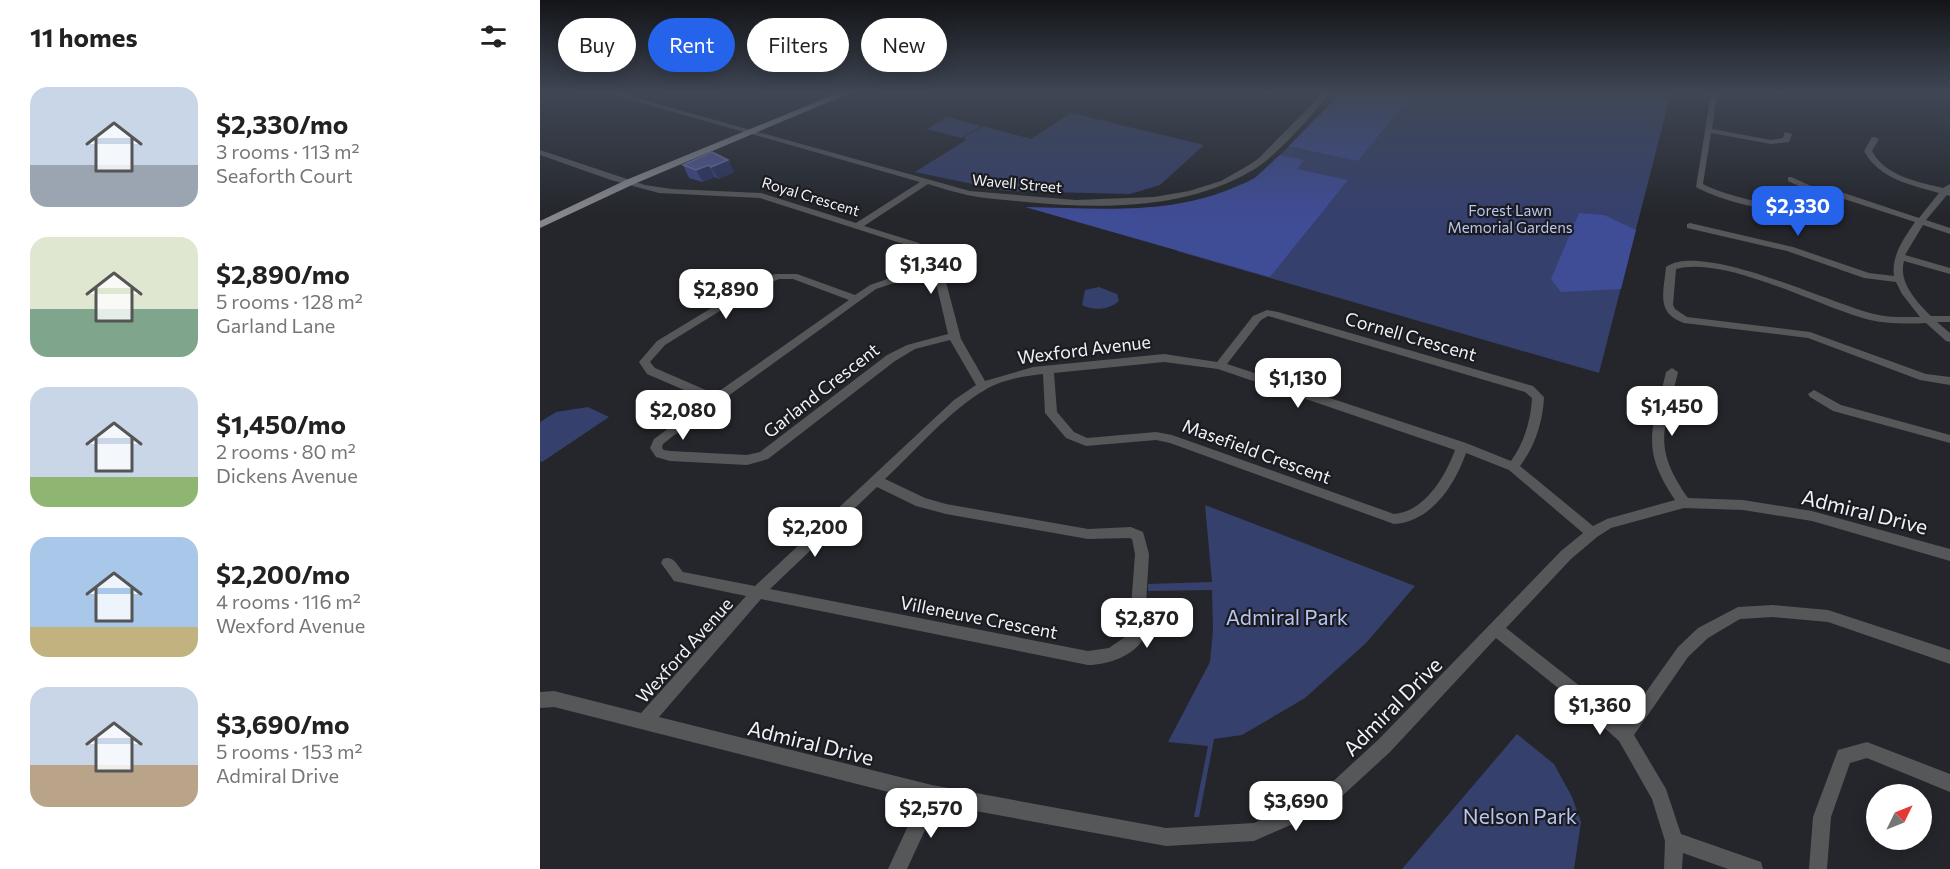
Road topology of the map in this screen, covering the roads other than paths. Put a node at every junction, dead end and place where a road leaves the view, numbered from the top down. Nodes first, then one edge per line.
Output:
1 (750, 134) edge
2 (759, 134) edge
3 (1285, 134) edge
4 (1707, 134) edge
5 (1727, 134) edge
6 (1788, 134) dead end
7 (1875, 139) dead end
8 (540, 152) edge
9 (1791, 179) dead end
10 (630, 182) junction
11 (925, 182) junction
12 (1948, 190) edge
13 (1826, 196) junction
14 (1922, 221) junction
15 (540, 225) edge
16 (857, 226) junction
17 (1690, 226) dead end
18 (1950, 231) edge
19 (1901, 257) junction
20 (938, 265) junction
21 (1950, 271) edge
22 (1900, 280) junction
23 (856, 299) junction
24 (1927, 319) junction
25 (1950, 319) edge
26 (954, 336) junction
27 (1950, 339) edge
28 (1220, 366) junction
29 (1048, 370) junction
30 (1672, 372) dead end
31 (1950, 381) edge
32 (982, 386) junction
33 (1814, 394) dead end
34 (716, 399) junction
35 (1950, 440) edge
36 (1462, 446) junction
37 (1513, 467) junction
38 (875, 480) junction
39 (1684, 503) junction
40 (1592, 533) junction
41 (1950, 555) edge
42 (668, 563) dead end
43 (759, 592) junction
44 (1496, 629) junction
45 (1950, 657) edge
46 (540, 700) edge
47 (644, 722) junction
48 (1625, 735) junction
49 (1950, 783) edge
50 (932, 794) junction
51 (1674, 841) junction
52 (897, 869) edge
53 (1673, 869) edge
54 (1754, 869) edge
55 (1818, 869) edge

1 - 10 main road
2 - 11 street, Wavell Street
3 - 11 street, Wavell Street
4 - 13 street
5 - 6 street
7 - 12 street
8 - 10 street, Royal Crescent
9 - 13 street
10 - 15 main road
10 - 16 street, Royal Crescent
11 - 16 street
12 - 14 street
13 - 14 street
14 - 18 street
14 - 19 street
16 - 20 street, Royal Crescent
17 - 22 street
19 - 21 street
19 - 22 street
20 - 23 street, Garland Crescent
20 - 26 street
22 - 24 street
23 - 34 street, Garland Crescent
23 - 34 street
24 - 25 street
24 - 27 street
24 - 31 street
26 - 32 street
26 - 34 street, Garland Crescent
28 - 29 street, Wexford Avenue
28 - 36 street, Wexford Avenue
28 - 37 street, Cornell Crescent
29 - 32 street, Wexford Avenue
29 - 36 street, Masefield Crescent
30 - 39 street
32 - 38 street, Wexford Avenue
33 - 35 street
36 - 37 street, Wexford Avenue
37 - 40 street, Wexford Avenue
38 - 43 street, Wexford Avenue
38 - 43 street, Villeneuve Crescent
39 - 40 street, Admiral Drive
39 - 41 street, Admiral Drive
40 - 44 street, Admiral Drive
42 - 43 street
43 - 47 street, Wexford Avenue
44 - 48 street
44 - 50 street, Admiral Drive
45 - 48 street
46 - 47 street, Admiral Drive
47 - 50 street, Admiral Drive
48 - 51 street
49 - 55 street
50 - 52 street
51 - 53 street
51 - 54 street

